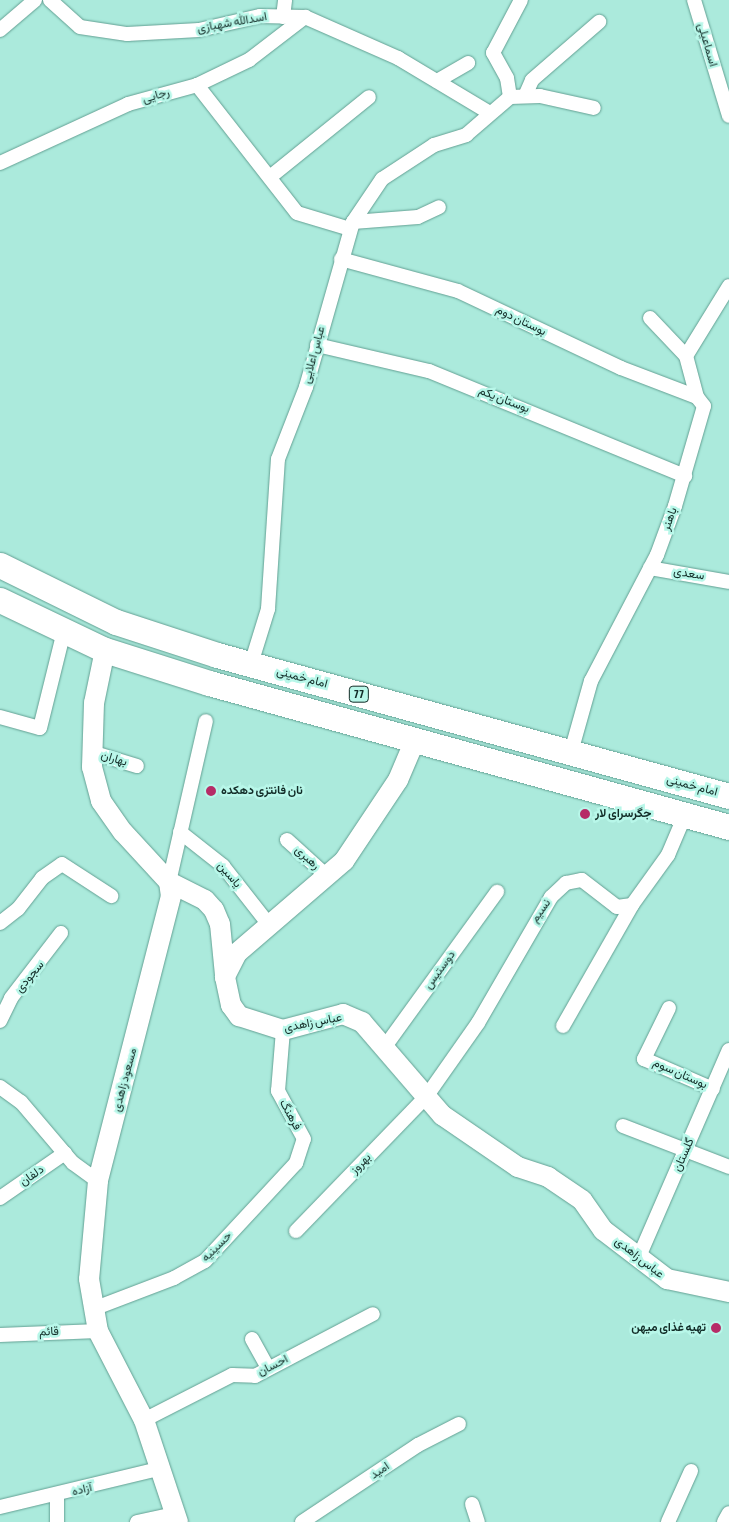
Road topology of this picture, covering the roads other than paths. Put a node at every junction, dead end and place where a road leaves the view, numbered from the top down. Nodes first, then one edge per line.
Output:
1 (35, 0) edge
2 (50, 0) edge
3 (285, 0) edge
4 (521, 0) edge
5 (694, 0) edge
6 (283, 17) junction
7 (305, 17) junction
8 (599, 22) dead end
9 (0, 30) edge
10 (468, 63) dead end
11 (437, 81) junction
12 (197, 85) junction
13 (725, 90) edge
14 (525, 96) junction
15 (369, 97) dead end
16 (510, 97) junction
17 (594, 108) dead end
18 (490, 113) junction
19 (729, 116) edge
20 (1, 161) edge
21 (270, 176) junction
22 (440, 206) dead end
23 (352, 226) junction
24 (341, 259) junction
25 (729, 286) edge
26 (650, 318) dead end
27 (317, 345) junction
28 (686, 356) junction
29 (697, 397) junction
30 (685, 476) junction
31 (0, 565) edge
32 (650, 568) junction
33 (729, 582) edge
34 (0, 600) edge
35 (64, 631) junction
36 (105, 650) junction
37 (251, 664) junction
38 (206, 721) dead end
39 (1, 723) edge
40 (415, 740) junction
41 (91, 752) junction
42 (570, 752) junction
43 (136, 766) dead end
44 (697, 787) junction
45 (729, 796) edge
46 (685, 815) junction
47 (729, 827) edge
48 (180, 832) junction
49 (287, 840) dead end
50 (328, 877) junction
51 (169, 882) junction
52 (497, 892) dead end
53 (111, 896) dead end
54 (632, 905) junction
55 (0, 923) edge
56 (270, 926) junction
57 (62, 933) dead end
58 (225, 977) junction
59 (6, 996) edge
60 (669, 1008) dead end
61 (0, 1021) edge
62 (563, 1026) dead end
63 (283, 1030) junction
64 (384, 1048) junction
65 (729, 1050) edge
66 (0, 1087) edge
67 (713, 1089) junction
68 (426, 1097) junction
69 (623, 1126) dead end
70 (304, 1139) joint
71 (686, 1150) junction
72 (65, 1153) junction
73 (729, 1167) edge
74 (98, 1180) junction
75 (0, 1198) edge
76 (296, 1231) dead end
77 (638, 1259) junction
78 (729, 1292) edge
79 (93, 1309) junction
80 (373, 1314) dead end
81 (98, 1331) junction
82 (0, 1335) edge
83 (252, 1339) dead end
84 (268, 1368) junction
85 (144, 1420) junction
86 (459, 1424) dead end
87 (162, 1468) junction
88 (691, 1471) dead end
89 (57, 1495) junction
90 (472, 1504) dead end
91 (0, 1507) edge
92 (729, 1514) edge
93 (177, 1518) edge
94 (57, 1522) edge
95 (137, 1522) edge
96 (302, 1522) edge
97 (478, 1522) edge
98 (668, 1522) edge
99 (724, 1522) edge

1 - 9 street
2 - 6 street, اسدالله شهبازی
3 - 6 street
4 - 16 street
5 - 13 street, اسماعیلی
6 - 7 street, اسدالله شهبازی
7 - 11 street, اسدالله شهبازی
7 - 12 street, رجایی
8 - 14 street
10 - 11 street
11 - 18 street, اسدالله شهبازی
12 - 20 street, رجایی
12 - 21 street
13 - 19 street, اسماعیلی
14 - 16 street
14 - 17 street
15 - 21 street
16 - 18 street, عباس اعلایی
18 - 23 street, عباس اعلایی
21 - 23 street
22 - 23 street
23 - 24 street, عباس اعلایی
24 - 27 street, عباس اعلایی
24 - 29 street, بوستان دوم
25 - 28 street
26 - 28 street
27 - 30 street, بوستان یکم
27 - 37 street, عباس اعلایی
28 - 29 street, باهنر
29 - 30 street, باهنر
30 - 32 street, باهنر
31 - 37 highway, امام خمینی / 77
32 - 33 street, سعدی
32 - 42 street, باهنر
34 - 35 highway, 77
35 - 36 highway, 77
35 - 39 street
36 - 40 highway, 77
36 - 41 street
37 - 42 highway, امام خمینی / 77
38 - 48 street
40 - 46 highway, 77
40 - 50 street
41 - 43 street, بهاران
41 - 51 street
42 - 44 highway, امام خمینی / 77
44 - 45 highway, امام خمینی / 77
44 - 46 highway
46 - 47 highway, 77
46 - 54 street
48 - 51 street
48 - 56 street, یاسین
49 - 50 street, رهبری
50 - 56 street
51 - 58 street, عباس زاهدی
51 - 74 street, مسعود زاهدی
52 - 64 street, دوستیس
53 - 55 street
54 - 62 street
54 - 68 street, نسیم
56 - 58 street
57 - 59 street, سجودی
58 - 63 street, عباس زاهدی
59 - 61 street, سجودی
60 - 67 street, بوستان سوم
63 - 64 street, عباس زاهدی
63 - 70 street, فرهنگ
64 - 68 street, عباس زاهدی
65 - 67 street, گلستان
66 - 72 street
67 - 71 street, گلستان
68 - 76 street, بهروز
68 - 77 street, عباس زاهدی
69 - 71 street
70 - 79 street, حسینیه
71 - 73 street
71 - 77 street, گلستان
72 - 74 street
72 - 75 street, دلفان
74 - 79 street, مسعود زاهدی
77 - 78 street, عباس زاهدی
79 - 81 street, مسعود زاهدی
80 - 84 street, احسان
81 - 82 street, قائم
81 - 85 street, مسعود زاهدی
83 - 84 street
84 - 85 street, احسان
85 - 87 street, مسعود زاهدی
86 - 96 street, امید
87 - 89 street, آزاده
87 - 93 street, مسعود زاهدی
88 - 98 street
89 - 91 street, آزاده
89 - 94 street
90 - 97 street
92 - 99 street
93 - 95 street

